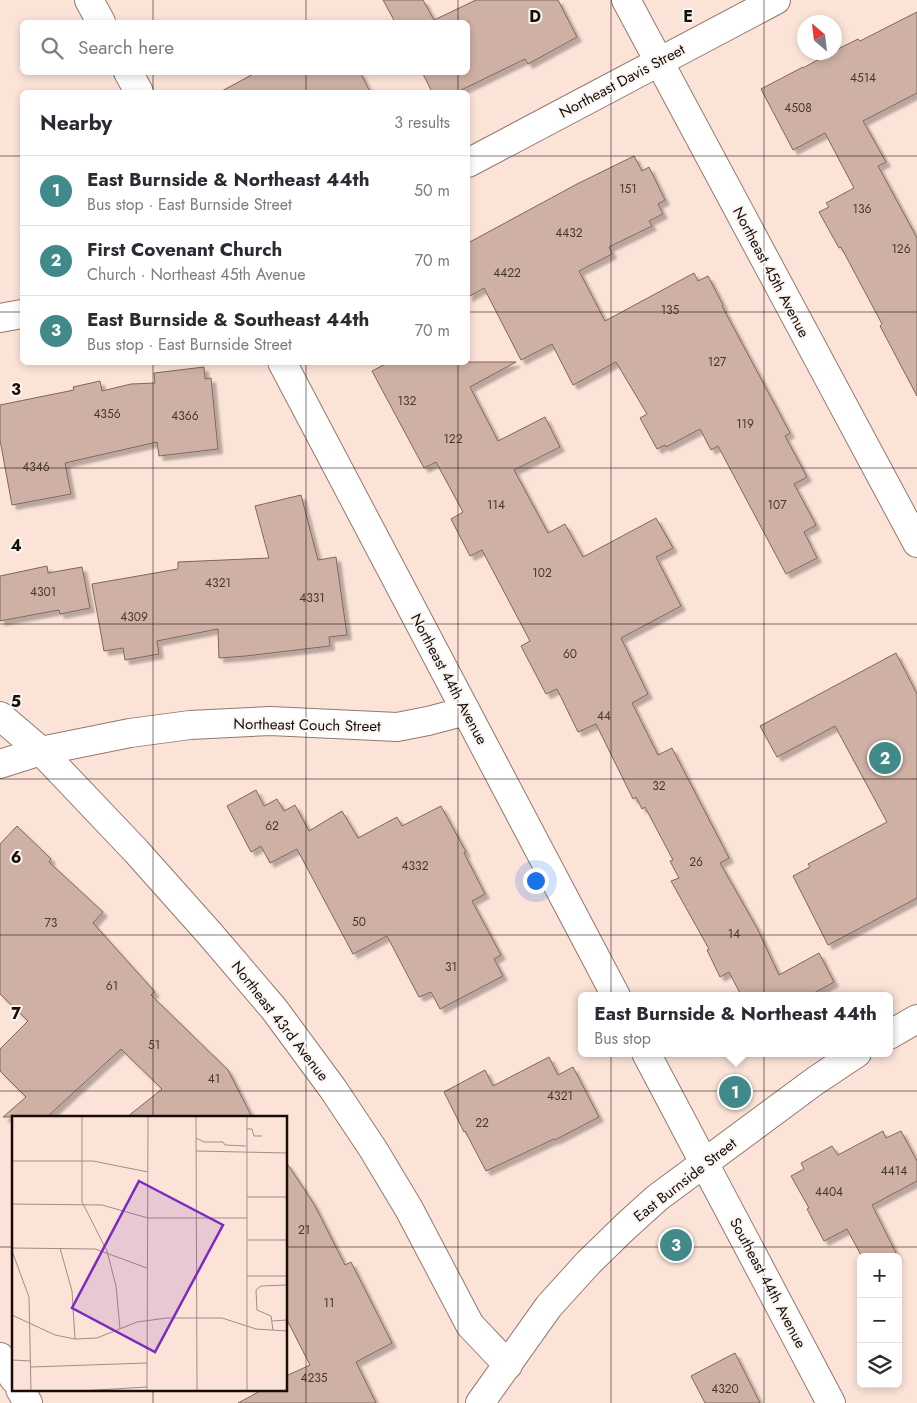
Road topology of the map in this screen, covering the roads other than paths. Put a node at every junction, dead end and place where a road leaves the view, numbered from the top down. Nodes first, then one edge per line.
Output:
1 (89, 0) edge
2 (626, 0) edge
3 (776, 0) edge
4 (100, 20) edge
5 (658, 62) junction
6 (130, 75) edge
7 (138, 90) edge
8 (470, 162) edge
9 (20, 314) edge
10 (0, 318) edge
11 (284, 365) edge
12 (917, 543) edge
13 (466, 710) junction
14 (0, 716) edge
15 (41, 751) junction
16 (0, 764) edge
17 (614, 992) edge
18 (917, 1019) edge
19 (893, 1033) edge
20 (648, 1057) edge
21 (852, 1057) edge
22 (704, 1164) junction
23 (0, 1357) edge
24 (508, 1365) junction
25 (12, 1376) edge
26 (21, 1390) edge
27 (28, 1403) edge
28 (480, 1403) edge
29 (831, 1403) edge

1 - 4 street
2 - 5 street, Northeast 45th Avenue
3 - 5 street, Northeast Davis Street
5 - 8 street, Northeast Davis Street
5 - 12 street, Northeast 45th Avenue
6 - 7 street
9 - 10 street
11 - 13 street, Northeast 44th Avenue
13 - 15 street, Northeast Couch Street
13 - 17 street, Northeast 44th Avenue
14 - 15 street, Northeast 43rd Avenue
15 - 16 street, Northeast Couch Street
15 - 24 street, Northeast 43rd Avenue
18 - 19 street
20 - 22 street
21 - 22 street, East Burnside Street
22 - 24 street, East Burnside Street
22 - 29 street, Southeast 44th Avenue
23 - 25 street
24 - 28 street, East Burnside Street
26 - 27 street

